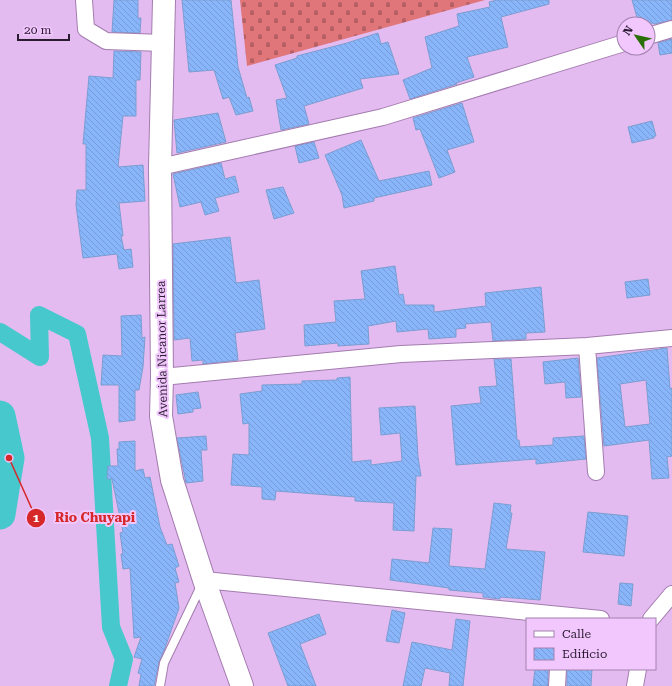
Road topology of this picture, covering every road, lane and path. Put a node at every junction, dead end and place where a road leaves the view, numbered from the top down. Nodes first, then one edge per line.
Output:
1 (84, 0) edge
2 (164, 0) edge
3 (672, 29) edge
4 (656, 34) edge
5 (163, 43) junction
6 (616, 45) edge
7 (160, 167) junction
8 (672, 338) edge
9 (587, 346) junction
10 (162, 377) junction
11 (596, 472) dead end
12 (204, 580) junction
13 (672, 594) edge
14 (563, 617) edge
15 (582, 618) edge
16 (651, 618) edge
17 (558, 670) edge
18 (638, 670) edge
19 (160, 686) edge
20 (242, 686) edge
21 (557, 686) edge
22 (635, 686) edge

1 - 5 street
2 - 5 main road, Avenida Nicanor Larrea
3 - 4 street
5 - 7 main road, Avenida Nicanor Larrea
6 - 7 street
7 - 10 main road, Avenida Nicanor Larrea
8 - 9 street
9 - 10 street
9 - 11 street
10 - 12 main road, Avenida Nicanor Larrea
12 - 14 street
12 - 19 lane
12 - 20 main road, Avenida Nicanor Larrea
13 - 16 street
14 - 15 street
17 - 21 street
18 - 22 street

